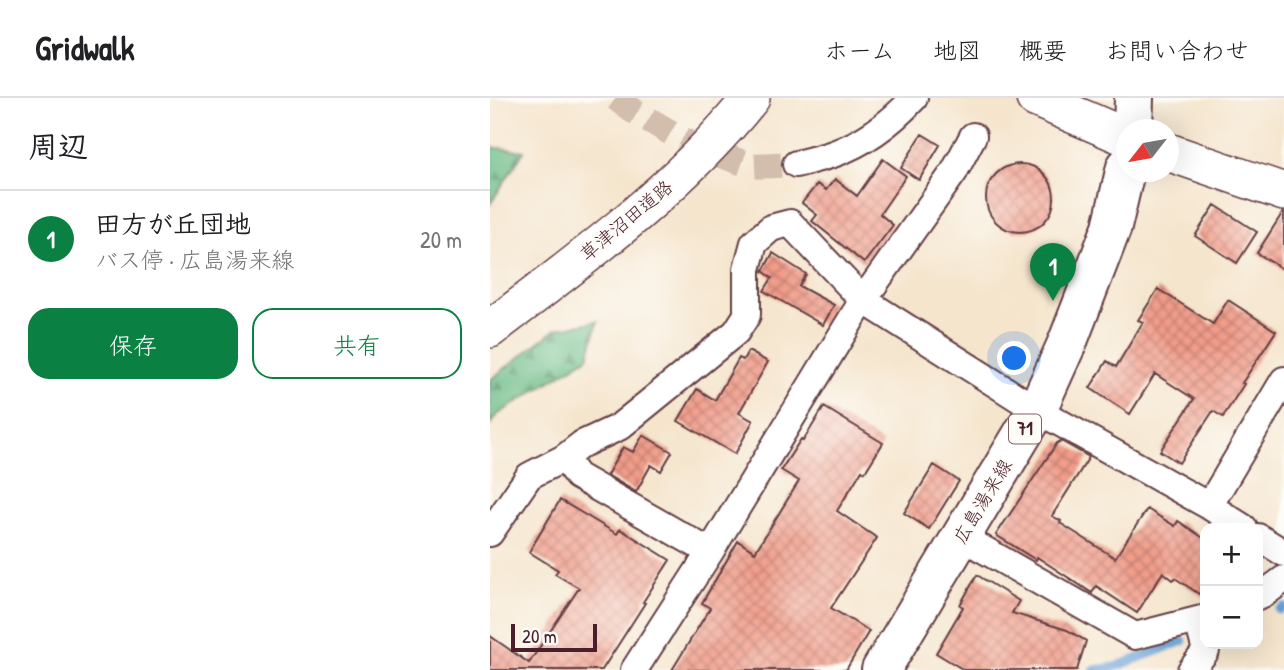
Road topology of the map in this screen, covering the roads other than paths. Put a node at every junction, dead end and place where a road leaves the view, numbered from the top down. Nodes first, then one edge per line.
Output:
1 (751, 98) edge
2 (1035, 98) edge
3 (1134, 98) edge
4 (907, 106) edge
5 (1133, 119) edge
6 (1116, 132) edge
7 (973, 136) dead end
8 (1179, 156) edge
9 (796, 164) tunnel mouth
10 (1123, 182) edge
11 (1284, 192) edge
12 (863, 300) junction
13 (490, 329) edge
14 (1284, 380) edge
15 (1037, 410) junction
16 (564, 458) junction
17 (1209, 506) junction
18 (1236, 523) edge
19 (490, 533) edge
20 (960, 536) junction
21 (1263, 540) edge
22 (710, 552) junction
23 (1284, 553) edge
24 (1284, 579) edge
25 (1263, 594) edge
26 (1200, 620) edge
27 (1206, 649) edge
28 (634, 670) edge
29 (881, 670) edge
30 (1191, 670) edge

1 - 13 street, 草津沼田道路
2 - 6 street
3 - 5 main road
4 - 9 street
7 - 12 street
8 - 11 street
10 - 15 main road, 広島湯来線 / 71
12 - 15 street
12 - 16 street
12 - 22 street
14 - 17 street
15 - 17 street
15 - 20 main road, 広島湯来線 / 71
16 - 19 street
16 - 22 street
17 - 18 street
20 - 26 street
20 - 29 main road, 広島湯来線 / 71
21 - 23 street
22 - 28 street
24 - 25 street
27 - 30 street

